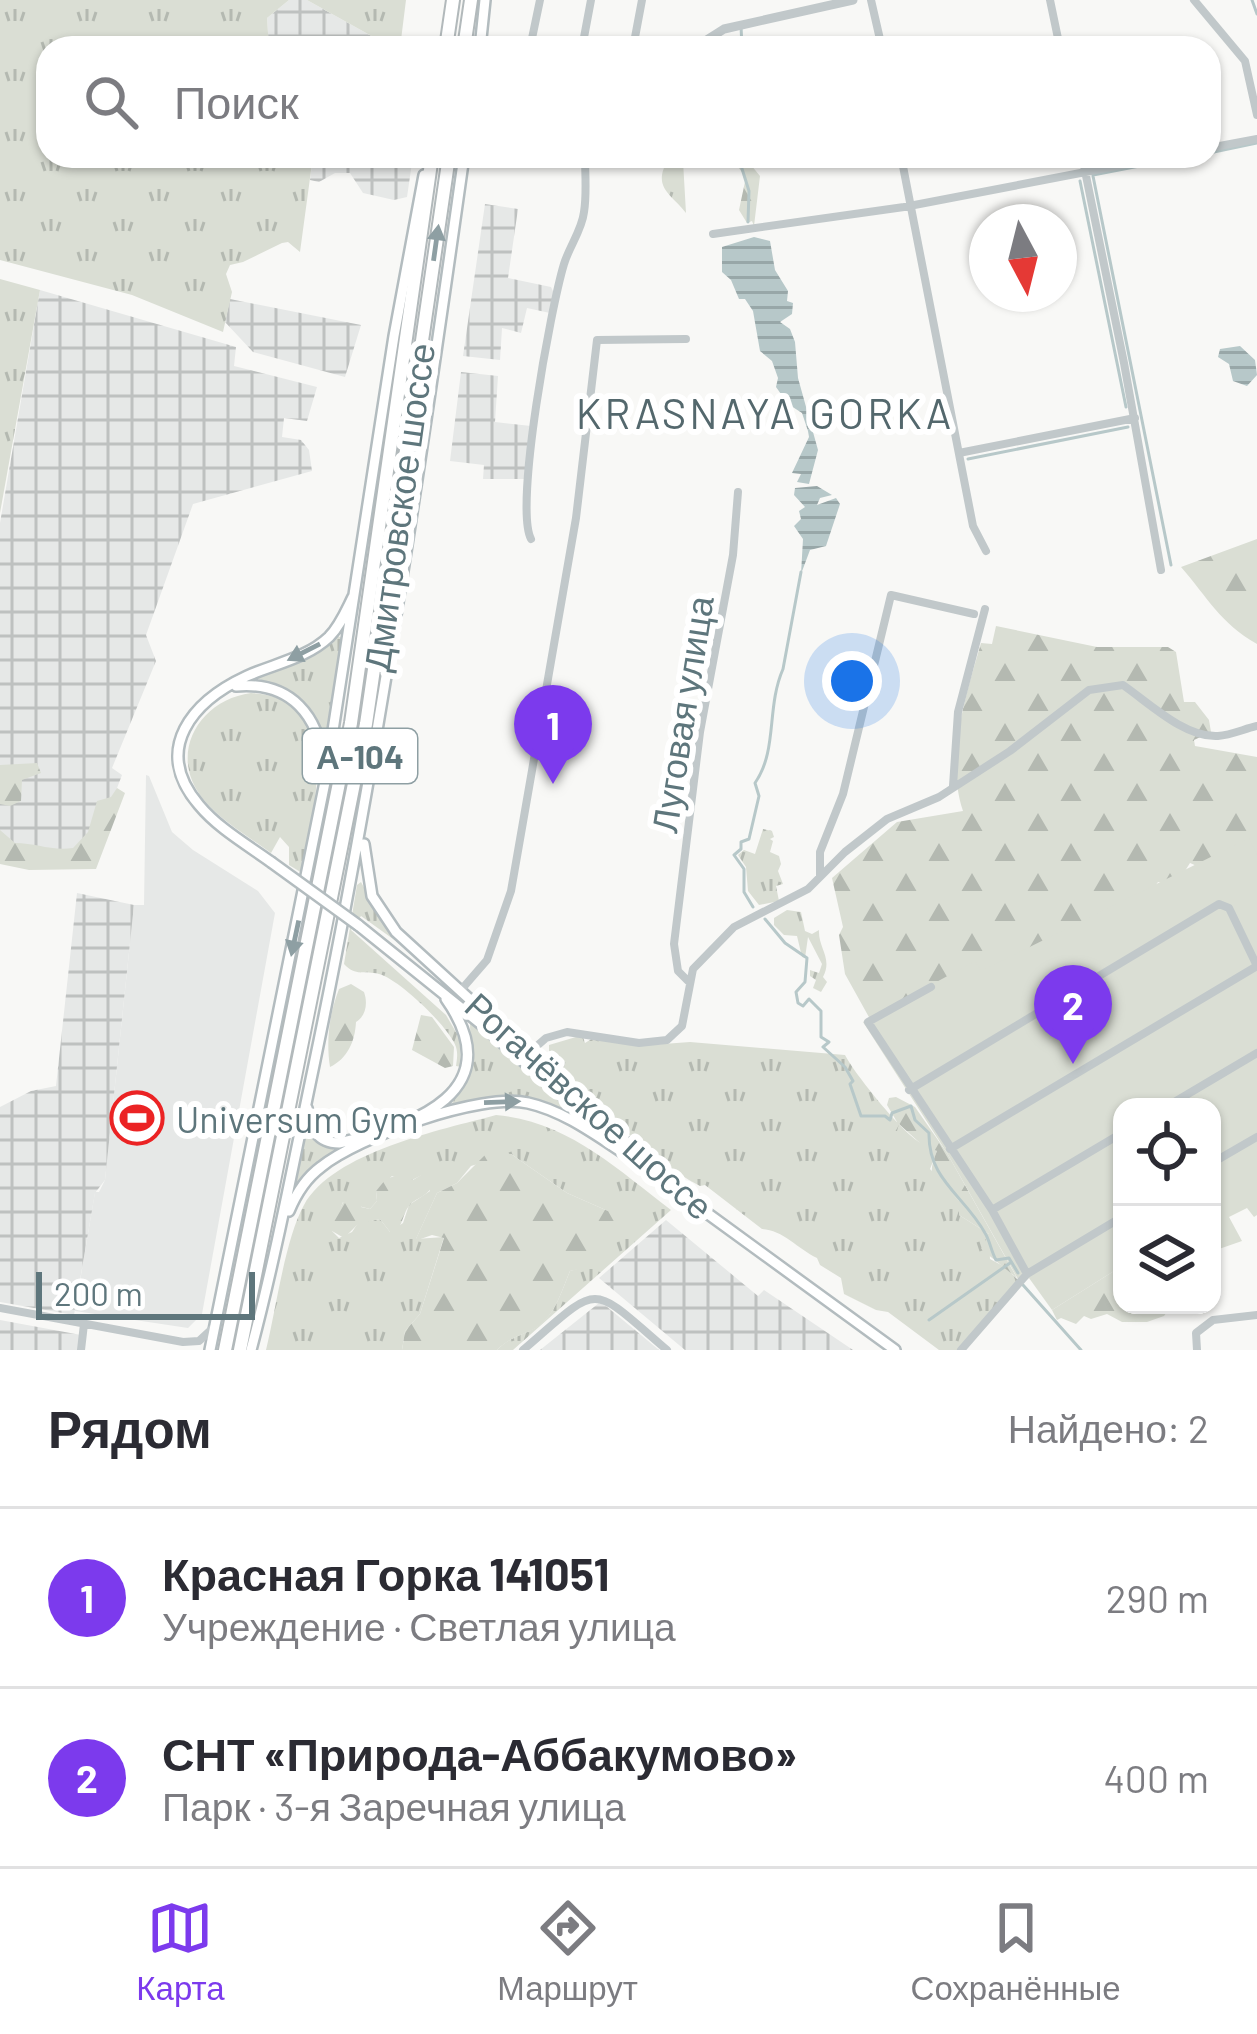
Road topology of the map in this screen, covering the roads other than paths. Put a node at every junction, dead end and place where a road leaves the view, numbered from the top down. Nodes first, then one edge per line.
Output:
1 (452, 0) edge
2 (471, 0) edge
3 (485, 0) edge
4 (539, 0) edge
5 (591, 0) edge
6 (642, 0) edge
7 (854, 0) edge
8 (871, 0) edge
9 (1050, 0) edge
10 (1194, 0) edge
11 (448, 36) edge
12 (466, 36) edge
13 (481, 36) edge
14 (532, 36) edge
15 (584, 36) edge
16 (635, 36) edge
17 (710, 36) edge
18 (879, 36) edge
19 (1058, 36) edge
20 (1257, 116) edge
21 (1257, 139) edge
22 (1221, 146) edge
23 (428, 168) edge
24 (428, 168) edge
25 (447, 168) edge
26 (462, 168) edge
27 (585, 168) edge
28 (903, 168) edge
29 (1084, 168) edge
30 (1106, 168) edge
31 (1085, 172) junction
32 (910, 204) junction
33 (713, 234) dead end
34 (686, 339) dead end
35 (1135, 418) junction
36 (958, 453) junction
37 (738, 492) dead end
38 (532, 539) dead end
39 (986, 551) dead end
40 (1161, 570) dead end
41 (357, 587) junction
42 (985, 609) dead end
43 (974, 614) dead end
44 (224, 687) junction
45 (1257, 726) edge
46 (325, 782) junction
47 (953, 787) junction
48 (366, 809) junction
49 (820, 878) junction
50 (1257, 966) edge
51 (688, 982) junction
52 (931, 987) dead end
53 (439, 990) junction
54 (461, 990) junction
55 (531, 1051) junction
56 (1257, 1053) edge
57 (909, 1090) junction
58 (308, 1093) junction
59 (1181, 1098) edge
60 (1257, 1137) edge
61 (1113, 1138) edge
62 (950, 1149) junction
63 (1221, 1158) edge
64 (641, 1164) junction
65 (689, 1200) junction
66 (992, 1210) junction
67 (1113, 1222) edge
68 (277, 1244) junction
69 (1027, 1274) junction
70 (0, 1308) edge
71 (1257, 1316) edge
72 (215, 1323) junction
73 (85, 1324) junction
74 (183, 1342) junction
75 (81, 1350) edge
76 (196, 1350) edge
77 (210, 1350) edge
78 (225, 1350) edge
79 (240, 1350) edge
80 (251, 1350) edge
81 (523, 1350) edge
82 (667, 1350) edge
83 (895, 1350) edge
84 (961, 1350) edge
85 (1197, 1350) edge

1 - 11 highway
2 - 12 highway
3 - 13 main road
4 - 14 street
5 - 15 street
6 - 16 street
7 - 17 street
8 - 18 street
9 - 19 street
10 - 20 street
21 - 22 street
23 - 41 main road
24 - 78 highway, Дмитровское шоссе / А-104
79 -> 25 highway, Дмитровское шоссе / А-104
26 - 48 main road
27 - 38 street
28 - 32 street
29 - 31 street
30 - 31 street
31 - 32 street
31 - 35 street
32 - 33 street
32 - 36 street
34 - 54 street
35 - 36 street
35 - 40 street
36 - 39 street
37 - 51 street, Луговая улица
41 -> 44 main road
41 - 46 main road
42 - 47 street
43 - 49 street
44 - 46 main road
44 - 53 main road, bridge
45 - 47 street
46 -> 72 main road
47 - 49 street
48 - 54 main road, Рогачёвское шоссе
48 - 58 main road
49 - 51 street
50 - 57 street
50 - 62 street
51 - 55 street
52 - 57 street
53 - 58 main road
53 - 64 main road
54 - 55 main road, Рогачёвское шоссе
55 - 65 main road, Рогачёвское шоссе
56 - 59 street
57 - 62 street
58 - 68 main road
60 - 63 street
61 - 66 street
62 - 66 street
64 - 65 main road
68 -> 64 main road
65 - 83 main road, Рогачёвское шоссе
66 - 69 street
67 - 69 street
68 - 80 main road
69 - 84 street
70 - 73 street
71 - 85 street
72 - 74 street
72 - 77 main road
73 - 74 street
73 - 75 street
74 - 76 street
81 - 82 street

